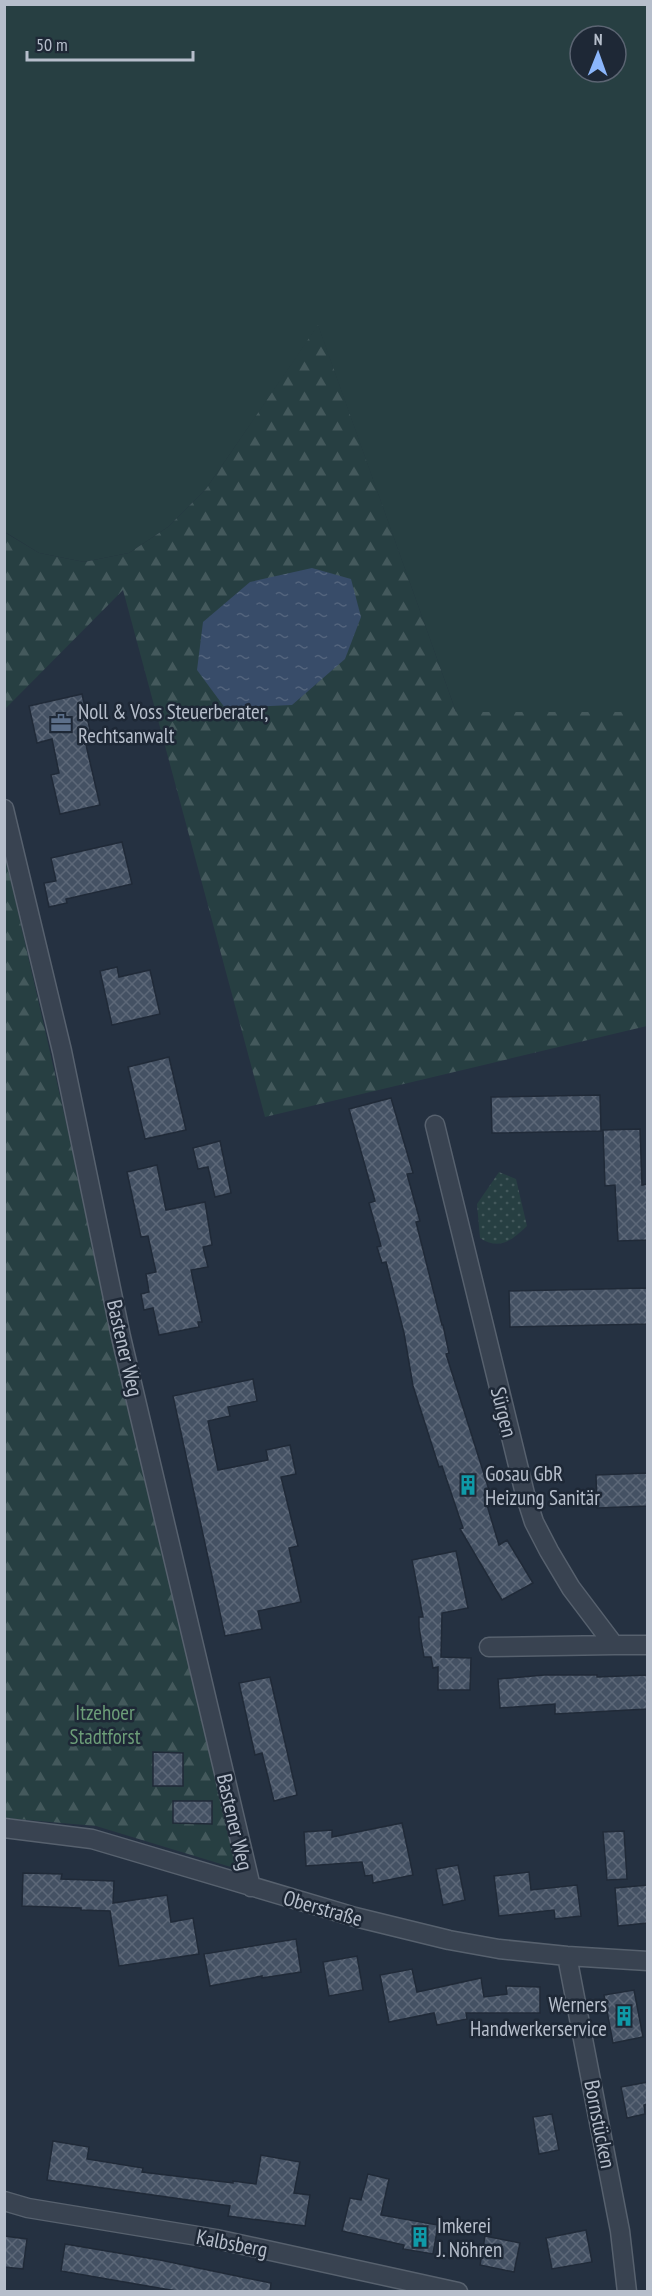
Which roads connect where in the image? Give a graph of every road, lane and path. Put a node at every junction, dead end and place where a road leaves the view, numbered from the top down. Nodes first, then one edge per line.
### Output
1 (4, 809) edge
2 (435, 1125) dead end
3 (614, 1645) junction
4 (648, 1645) edge
5 (489, 1647) dead end
6 (4, 1828) edge
7 (251, 1887) junction
8 (567, 1956) junction
9 (648, 1961) edge
10 (4, 2201) edge
11 (458, 2292) edge
12 (627, 2292) edge

1 - 7 street, Bastener Weg
2 - 3 street, Sürgen
3 - 4 street
3 - 5 street
6 - 7 street, Oberstraße
7 - 8 street, Oberstraße
8 - 9 street, Oberstraße
8 - 12 street, Bornstücken
10 - 11 street, Kalbsberg

